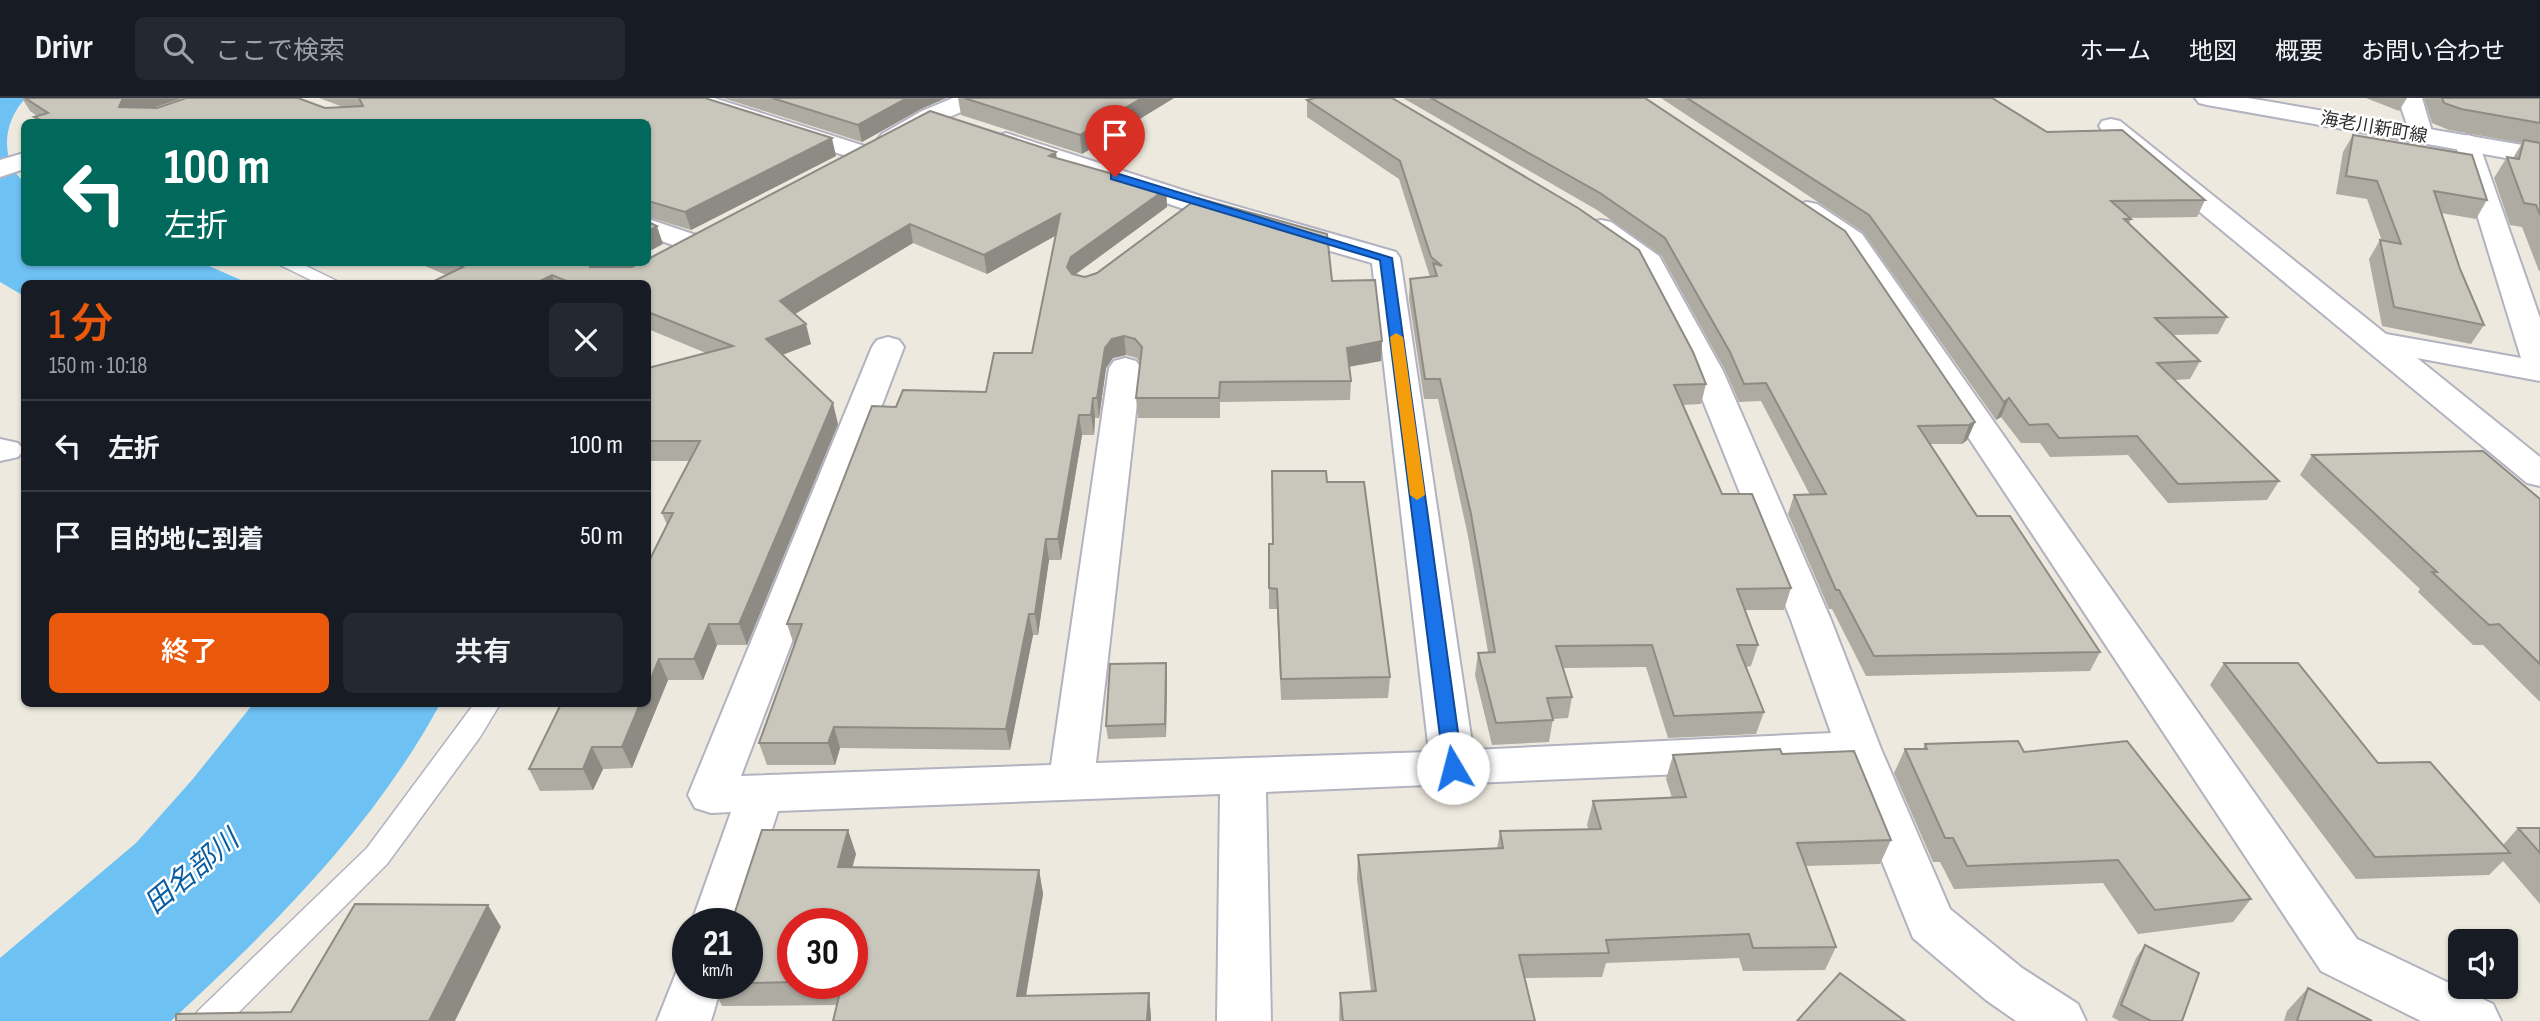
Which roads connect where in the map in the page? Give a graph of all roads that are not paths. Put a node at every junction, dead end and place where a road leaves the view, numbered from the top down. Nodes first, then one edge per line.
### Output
1 (690, 98) edge
2 (974, 98) edge
3 (2207, 98) edge
4 (2410, 98) edge
5 (931, 116) junction
6 (2111, 126) dead end
7 (2421, 135) junction
8 (2468, 143) junction
9 (865, 154) junction
10 (2540, 156) edge
11 (21, 162) edge
12 (0, 169) edge
13 (828, 173) edge
14 (1774, 188) edge
15 (1574, 211) edge
16 (651, 228) edge
17 (659, 260) edge
18 (292, 266) edge
19 (325, 280) edge
20 (2376, 342) junction
21 (888, 347) dead end
22 (1125, 368) dead end
23 (2540, 368) edge
24 (2540, 475) edge
25 (484, 707) edge
26 (1859, 749) junction
27 (1453, 768) junction
28 (1243, 776) junction
29 (1071, 781) junction
30 (760, 793) junction
31 (721, 908) edge
32 (691, 999) edge
33 (209, 1021) edge
34 (684, 1021) edge
35 (1244, 1021) edge
36 (2059, 1021) edge
37 (2474, 1021) edge

1 - 9 street
2 - 5 street
3 - 7 street, 海老川新町線
4 - 7 street
5 - 9 street
5 - 27 street
6 - 20 street
7 - 8 street, 海老川新町線
8 - 10 street, 海老川新町線
8 - 23 street
9 - 13 street
11 - 12 street
14 - 37 street
15 - 26 street
16 - 17 street
18 - 19 lane
20 - 23 street
20 - 24 street
21 - 30 street
22 - 29 street
25 - 33 lane
26 - 27 street
26 - 36 street
27 - 28 street
28 - 29 street
28 - 35 street
29 - 30 street
30 - 31 street
32 - 34 street

